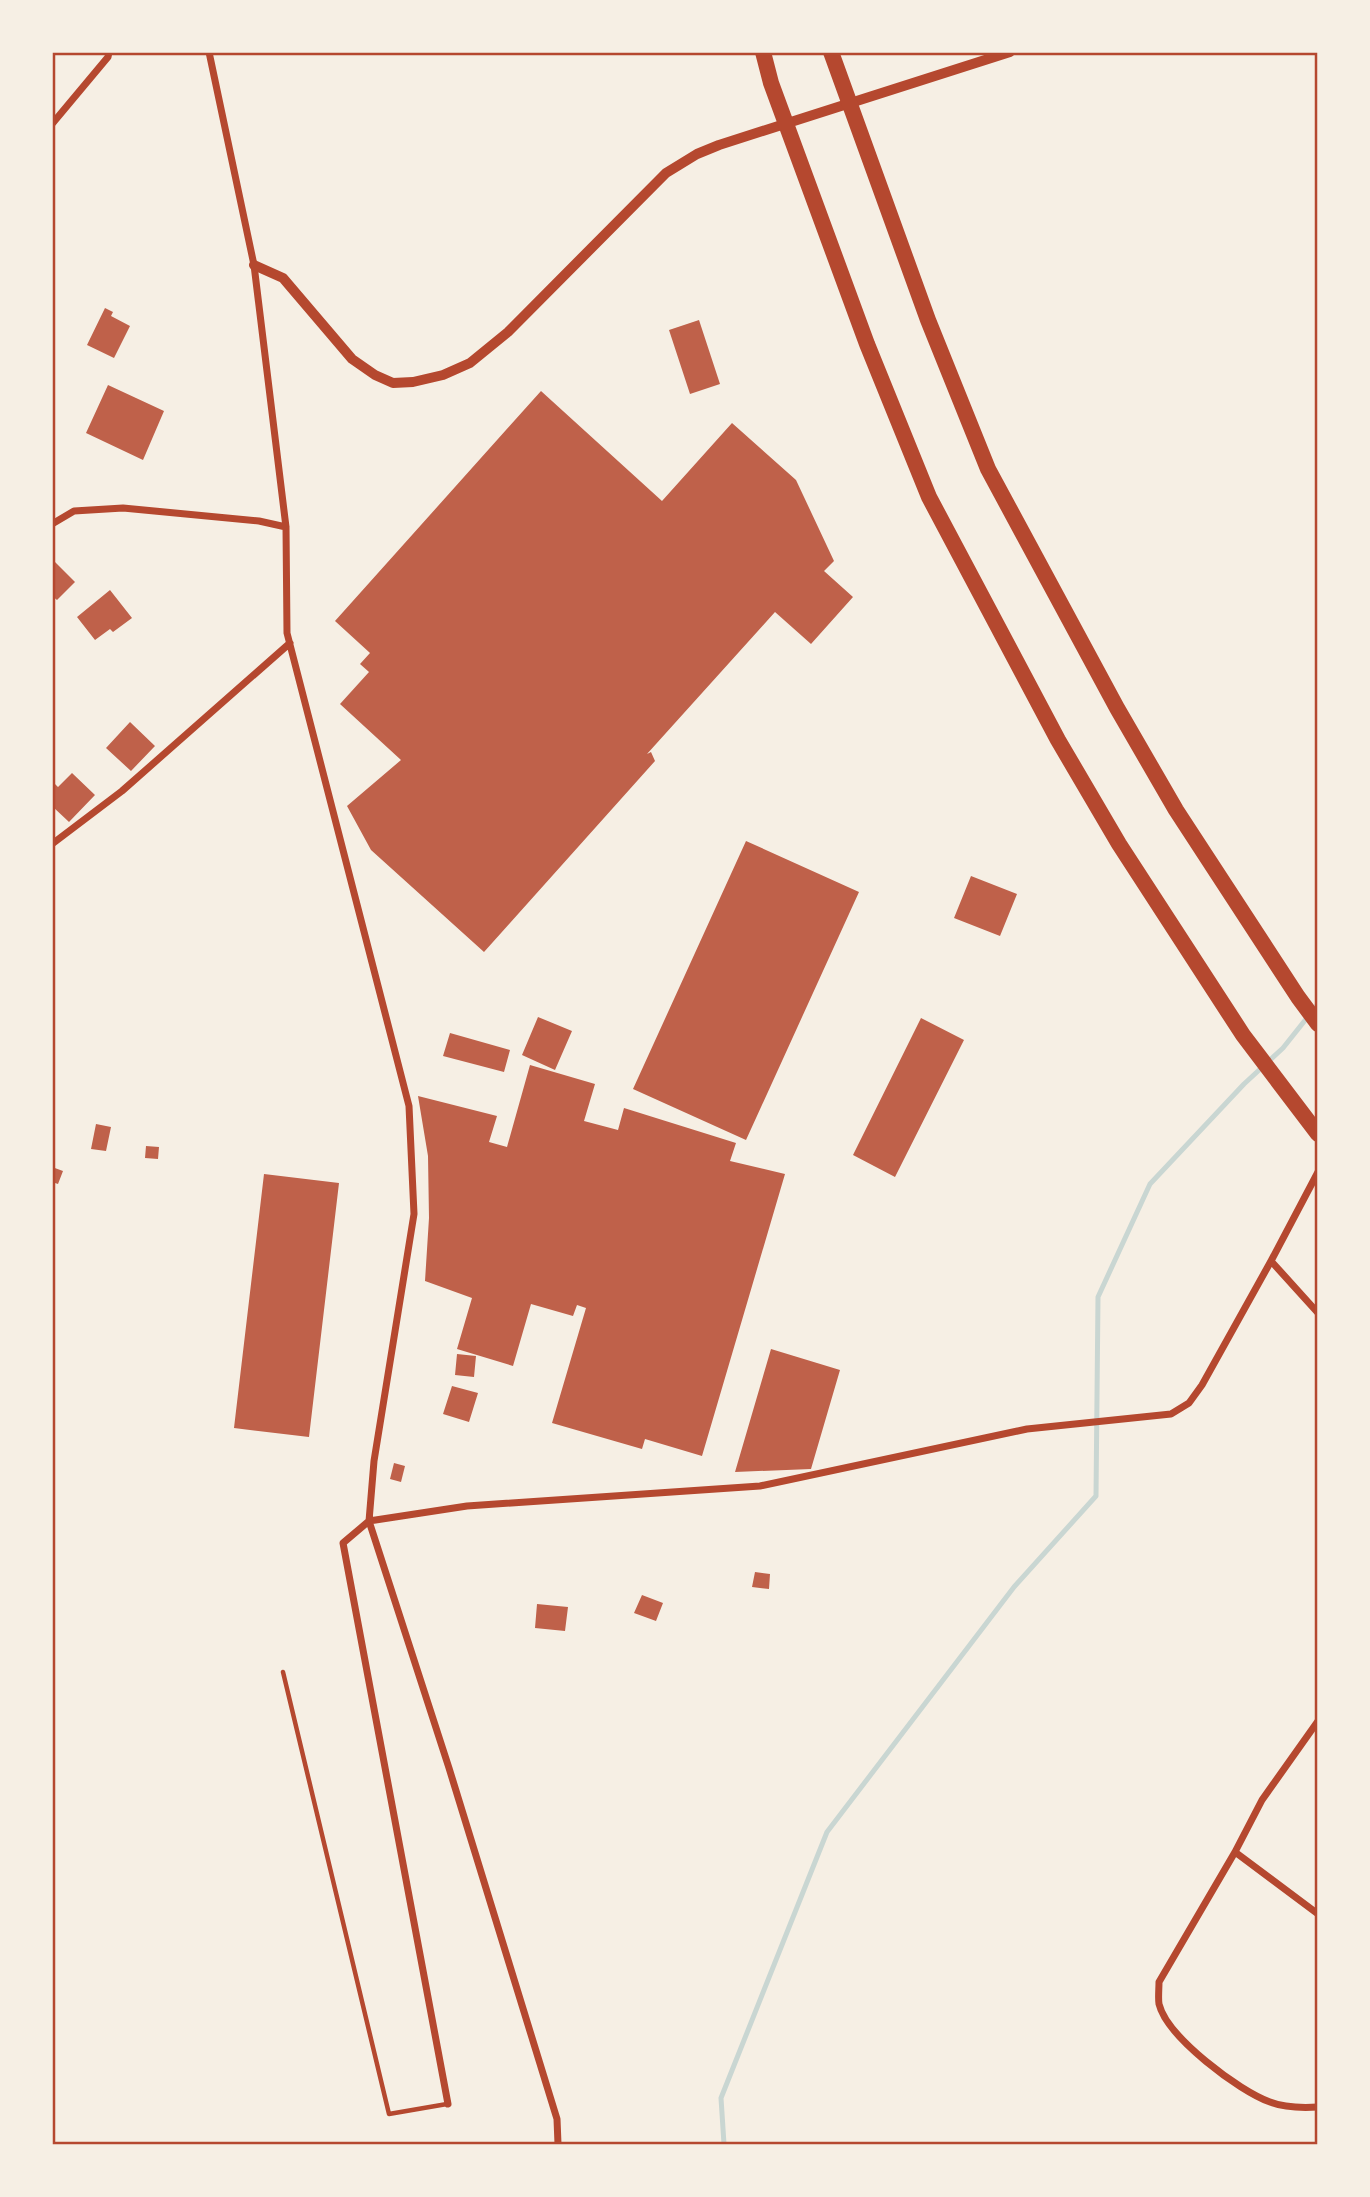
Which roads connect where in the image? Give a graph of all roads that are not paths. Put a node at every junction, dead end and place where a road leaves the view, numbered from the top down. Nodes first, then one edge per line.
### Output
1 (109, 52) edge
2 (209, 52) edge
3 (752, 52) edge
4 (763, 52) edge
5 (831, 52) edge
6 (1010, 52) edge
7 (52, 124) edge
8 (254, 265) junction
9 (867, 344) junction
10 (52, 524) edge
11 (286, 527) junction
12 (290, 643) junction
13 (52, 844) edge
14 (1318, 1024) edge
15 (1318, 1134) edge
16 (1318, 1172) edge
17 (1271, 1261) junction
18 (1318, 1313) edge
19 (369, 1521) junction
20 (283, 1672) dead end
21 (1318, 1721) edge
22 (1235, 1852) junction
23 (1318, 1914) edge
24 (448, 2104) joint
25 (1318, 2107) edge
26 (558, 2144) edge

1 - 7 street
2 - 8 street
3 - 9 highway
4 - 9 highway
5 - 14 highway
6 - 8 street
8 - 11 street
9 - 15 highway
10 - 11 street
11 - 12 street
12 - 13 street
12 - 19 street
16 - 17 street
17 - 18 street
17 - 19 street
19 - 24 street
19 - 26 street
20 - 24 lane
21 - 22 street
22 - 23 street
22 - 25 street

